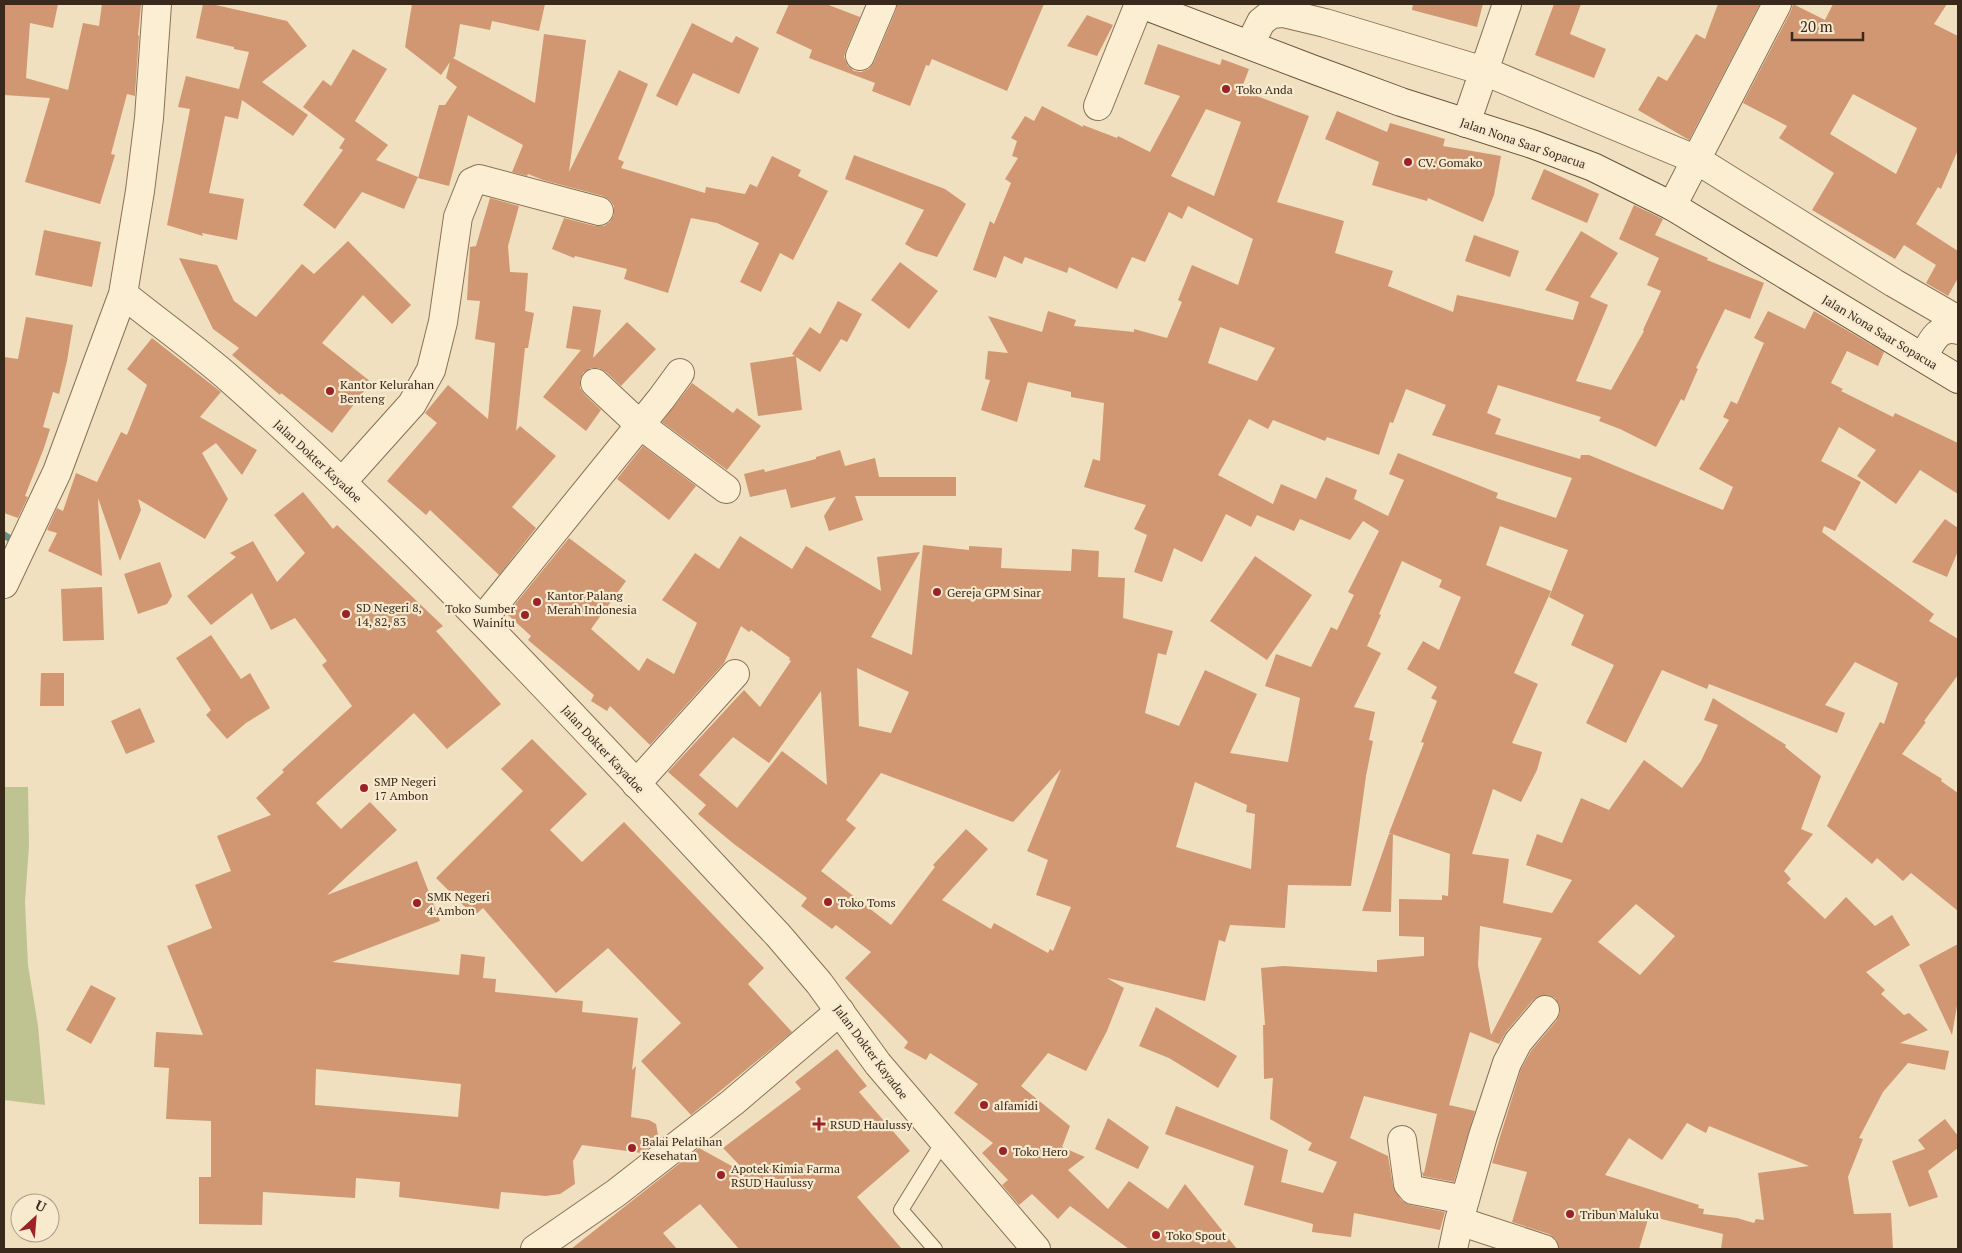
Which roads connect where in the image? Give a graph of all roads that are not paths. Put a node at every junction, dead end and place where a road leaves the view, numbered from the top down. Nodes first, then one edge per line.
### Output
1 (158, 4) edge
2 (882, 4) edge
3 (1140, 4) edge
4 (1507, 4) edge
5 (1777, 4) edge
6 (1250, 44) junction
7 (860, 56) dead end
8 (1484, 71) junction
9 (1098, 106) dead end
10 (1466, 123) junction
11 (1697, 160) junction
12 (1672, 206) junction
13 (599, 211) dead end
14 (123, 294) junction
15 (1958, 326) edge
16 (1924, 356) junction
17 (680, 373) dead end
18 (1958, 379) edge
19 (595, 383) dead end
20 (639, 424) junction
21 (342, 482) junction
22 (726, 489) dead end
23 (4, 584) edge
24 (482, 620) junction
25 (735, 674) dead end
26 (636, 784) junction
27 (1545, 1010) dead end
28 (840, 1011) junction
29 (1402, 1140) dead end
30 (943, 1142) junction
31 (1462, 1210) junction
32 (535, 1249) edge
33 (936, 1249) edge
34 (1036, 1249) edge
35 (1453, 1249) edge
36 (1544, 1249) edge

1 - 14 street
2 - 7 street
3 - 6 street, Jalan Nona Saar Sopacua
3 - 9 street
4 - 8 street
5 - 11 street
6 - 8 street
6 - 10 street, Jalan Nona Saar Sopacua
8 - 10 street
8 - 11 street
10 - 12 street, Jalan Nona Saar Sopacua
11 - 12 street
11 - 15 street
12 - 16 street, Jalan Nona Saar Sopacua
13 - 21 street
14 - 21 street, Jalan Dokter Kayadoe
14 - 23 street
15 - 16 street
16 - 18 street, Jalan Nona Saar Sopacua
17 - 20 street
19 - 20 street
20 - 22 street
20 - 24 street
21 - 24 street, Jalan Dokter Kayadoe
24 - 26 street, Jalan Dokter Kayadoe
25 - 26 street
26 - 28 street, Jalan Dokter Kayadoe
27 - 31 street
28 - 30 street, Jalan Dokter Kayadoe
28 - 32 street
29 - 31 street
30 - 33 lane
30 - 34 street, Jalan Dokter Kayadoe
31 - 35 street
31 - 36 street

